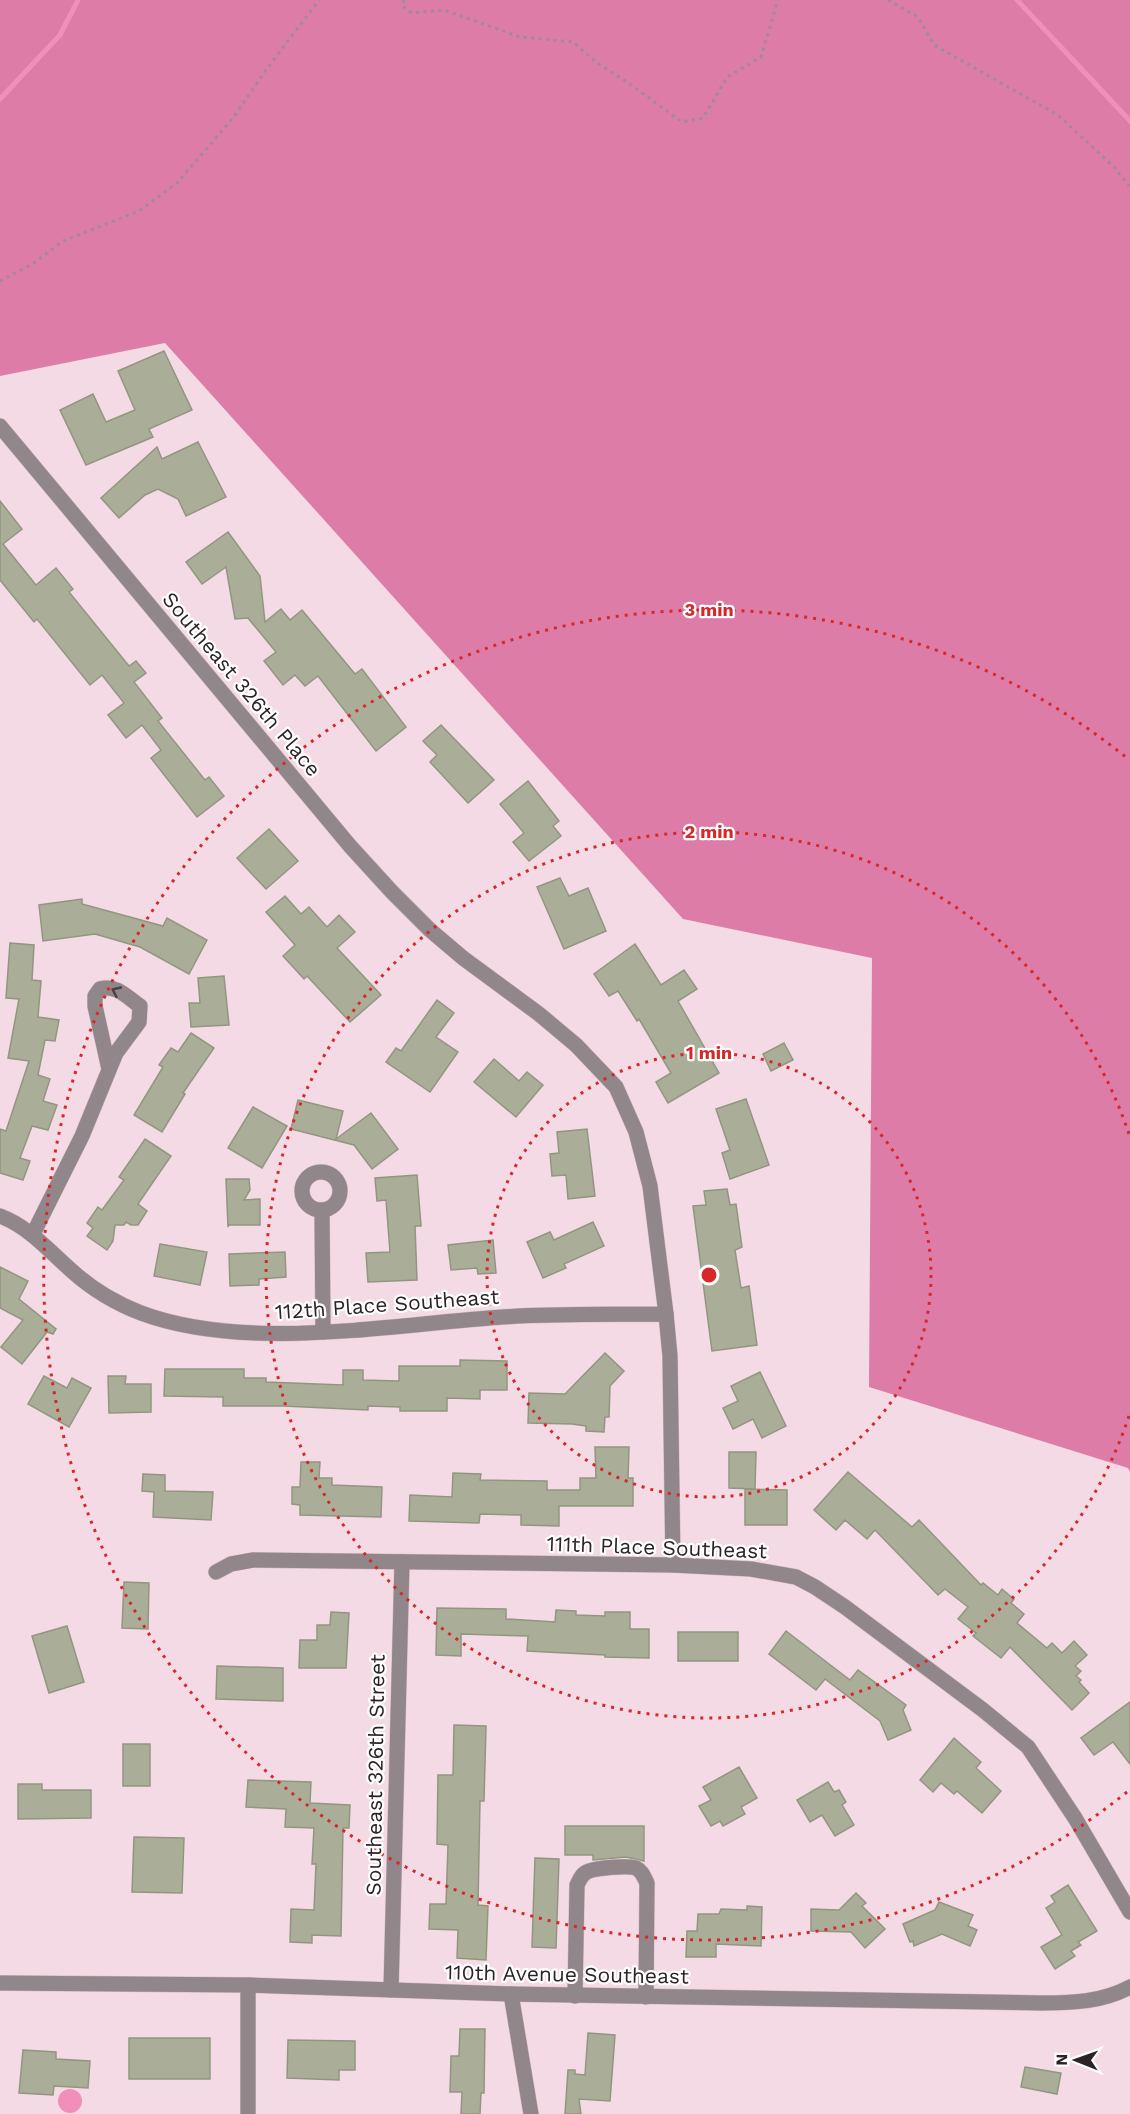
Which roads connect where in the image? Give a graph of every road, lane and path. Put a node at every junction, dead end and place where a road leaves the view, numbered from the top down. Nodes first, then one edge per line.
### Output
1 (319, 0) edge
2 (404, 0) edge
3 (778, 0) edge
4 (888, 0) edge
5 (1130, 187) edge
6 (0, 281) edge
7 (0, 426) edge
8 (109, 1069) junction
9 (322, 1210) dead end
10 (0, 1216) edge
11 (33, 1234) junction
12 (666, 1314) junction
13 (323, 1332) junction
14 (402, 1562) junction
15 (673, 1565) junction
16 (216, 1572) dead end
17 (1130, 1912) edge
18 (0, 1983) edge
19 (248, 1985) junction
20 (1130, 1987) edge
21 (391, 1990) junction
22 (511, 1994) junction
23 (575, 1995) junction
24 (646, 1996) junction
25 (248, 2114) edge
26 (531, 2114) edge

1 - 6 path
2 - 3 path
4 - 5 path
7 - 12 street, Southeast 326th Place
8 -> 8 street
8 - 11 street
9 - 13 street
10 - 11 street, 112th Place Southeast
11 - 13 street, 112th Place Southeast
12 - 13 street, 112th Place Southeast
12 - 15 street, Southeast 326th Place
14 - 15 street, 111th Place Southeast
14 - 16 street, 111th Place Southeast
14 - 21 street, Southeast 326th Street
15 - 17 street, 111th Place Southeast
18 - 19 street, 110th Avenue Southeast
19 - 21 street, 110th Avenue Southeast
19 - 25 street
20 - 24 street, 110th Avenue Southeast
21 - 22 street, 110th Avenue Southeast
22 - 23 street, 110th Avenue Southeast
22 - 26 street
23 - 24 street, 110th Avenue Southeast
23 - 24 street

